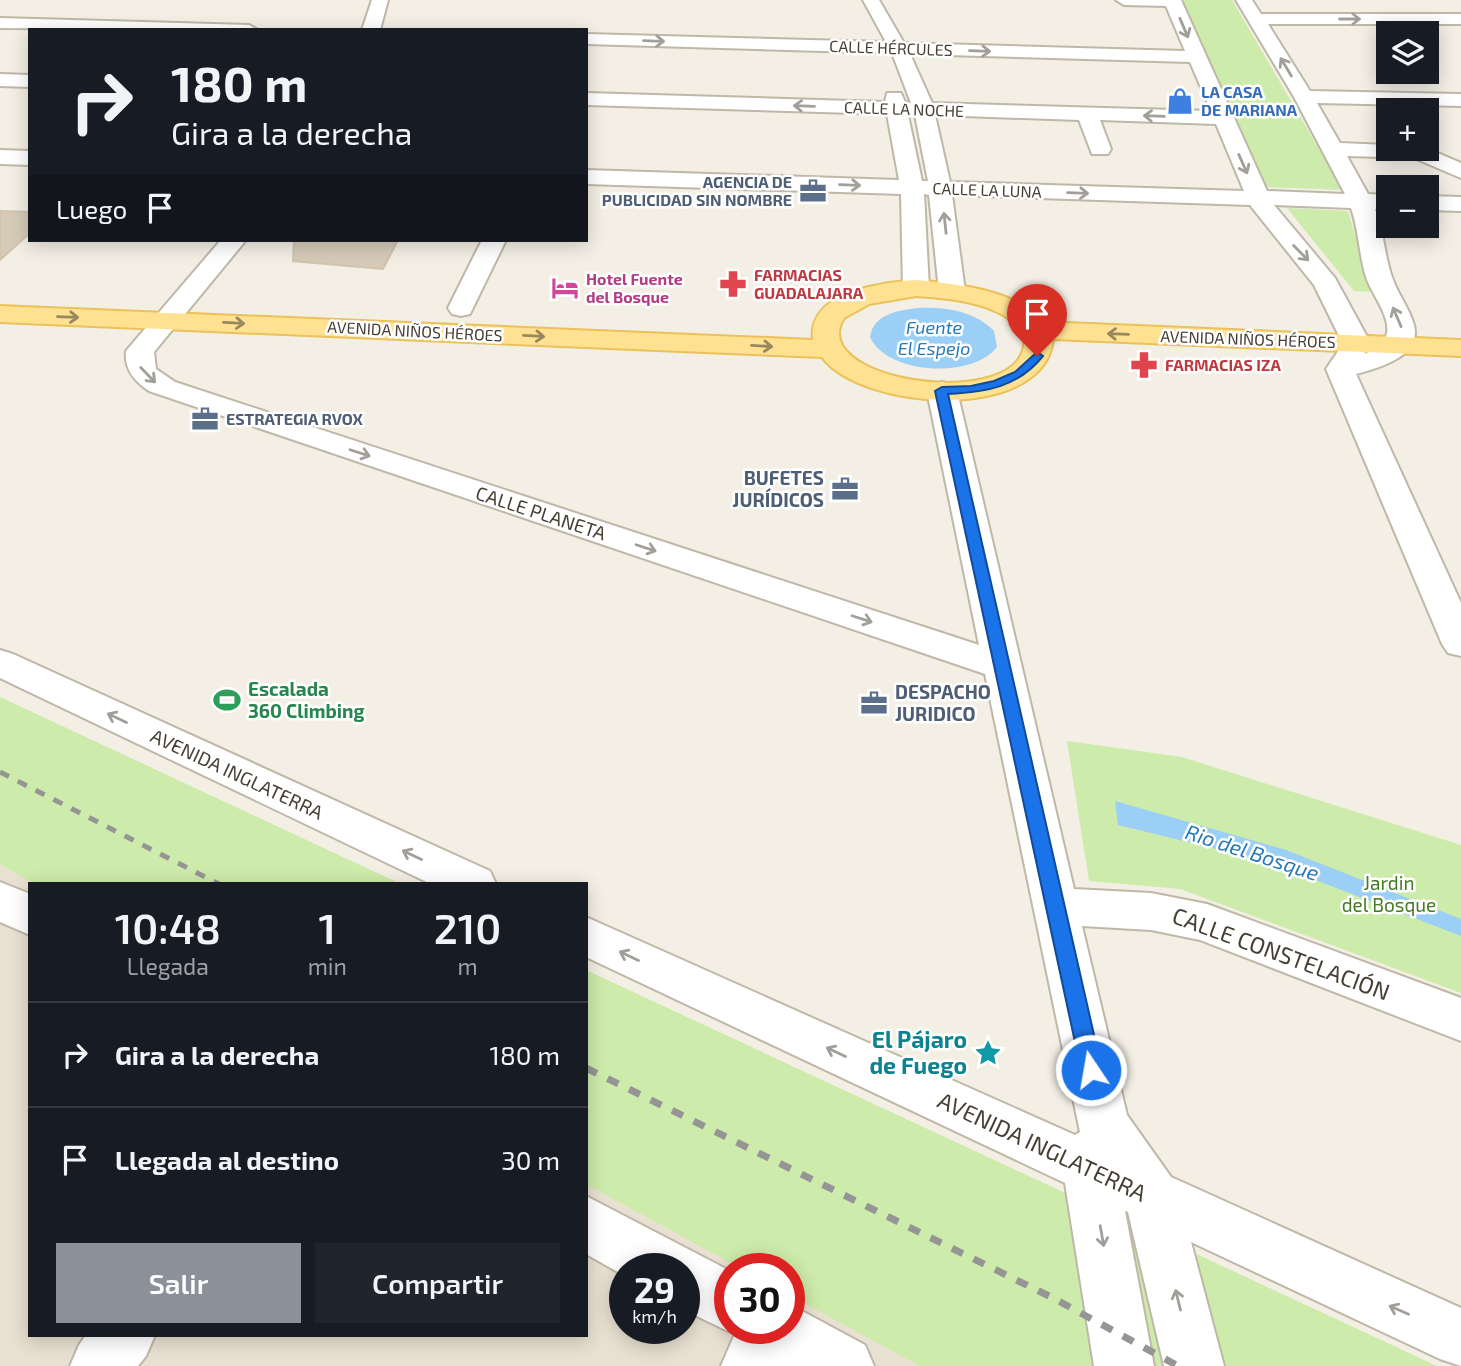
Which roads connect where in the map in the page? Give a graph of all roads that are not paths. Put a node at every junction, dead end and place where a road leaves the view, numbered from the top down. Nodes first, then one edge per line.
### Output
1 (380, 0) edge
2 (849, 0) edge
3 (871, 0) edge
4 (1124, 0) edge
5 (1173, 1) edge
6 (1251, 9) edge
7 (1461, 19) edge
8 (0, 23) edge
9 (178, 28) edge
10 (372, 28) edge
11 (588, 39) edge
12 (876, 48) junction
13 (899, 48) junction
14 (1196, 57) junction
15 (0, 80) edge
16 (28, 81) edge
17 (588, 99) edge
18 (1461, 100) edge
19 (1309, 105) junction
20 (898, 108) junction
21 (924, 109) junction
22 (1087, 114) junction
23 (1223, 118) junction
24 (1100, 149) dead end
25 (1331, 149) junction
26 (0, 157) edge
27 (28, 158) edge
28 (1461, 171) edge
29 (588, 177) edge
30 (912, 188) junction
31 (941, 188) junction
32 (1259, 199) junction
33 (1361, 202) junction
34 (1376, 202) edge
35 (1439, 203) edge
36 (1461, 204) edge
37 (232, 242) edge
38 (493, 242) edge
39 (916, 288) junction
40 (952, 290) junction
41 (213, 298) dead end
42 (170, 304) junction
43 (392, 305) dead end
44 (461, 308) junction
45 (0, 314) edge
46 (829, 337) junction
47 (1036, 343) junction
48 (1397, 346) junction
49 (1461, 348) edge
50 (1349, 356) junction
51 (1461, 374) edge
52 (942, 391) junction
53 (1461, 644) edge
54 (0, 663) edge
55 (1002, 666) junction
56 (470, 882) edge
57 (0, 900) edge
58 (1056, 907) junction
59 (28, 915) edge
60 (588, 937) edge
61 (1461, 1020) edge
62 (1097, 1147) junction
63 (1152, 1197) junction
64 (588, 1224) edge
65 (639, 1253) edge
66 (123, 1337) edge
67 (1461, 1338) edge
68 (761, 1344) edge
69 (804, 1344) edge
70 (100, 1366) edge
71 (751, 1366) edge
72 (844, 1366) edge
73 (1124, 1366) edge
74 (1195, 1366) edge

1 - 10 street
2 - 12 street
3 - 13 street
4 - 5 street
5 -> 14 street
6 -> 7 street
19 -> 6 street
8 - 9 street
11 -> 12 street, CALLE HÉRCULES
12 - 13 street, CALLE HÉRCULES
12 - 20 street
13 -> 14 street, CALLE HÉRCULES
13 - 21 street
14 - 23 street
15 - 16 street
20 -> 17 street, CALLE LA NOCHE
18 - 19 street
19 - 25 street
20 - 21 street, CALLE LA NOCHE
20 - 30 street
21 - 22 street, CALLE LA NOCHE
21 - 31 street
23 -> 22 street, CALLE LA NOCHE
22 - 24 street
23 -> 32 street
25 - 28 street
25 - 33 street
26 - 27 street
29 -> 30 street, CALLE LA LUNA
30 - 31 street, CALLE LA LUNA
30 - 39 street
31 -> 32 street, CALLE LA LUNA
40 -> 31 street
32 - 33 street, CALLE LA LUNA
32 -> 50 street
33 - 34 street, CALLE LA LUNA
48 -> 33 street
35 - 36 street
37 - 42 street
38 - 44 street
39 - 40 main road
39 - 46 main road
40 - 47 main road
41 - 42 main road, AVENIDA NIÑOS HÉROES
45 -> 42 main road, AVENIDA NIÑOS HÉROES
42 -> 46 main road, AVENIDA NIÑOS HÉROES
42 -> 55 street, CALLE PLANETA
43 - 44 main road, AVENIDA NIÑOS HÉROES
44 - 46 main road, AVENIDA NIÑOS HÉROES
46 - 52 main road
47 - 50 main road, AVENIDA NIÑOS HÉROES
47 - 52 main road
48 - 49 main road, AVENIDA NIÑOS HÉROES
48 - 50 main road, AVENIDA NIÑOS HÉROES
50 - 51 main road, AVENIDA NIÑOS HÉROES
50 - 53 street
52 - 55 street
56 -> 54 street, AVENIDA INGLATERRA
55 - 58 street
57 - 59 street
58 - 61 street, CALLE CONSTELACIÓN
58 - 62 street
62 -> 60 street, AVENIDA INGLATERRA
62 - 63 street
62 -> 73 street
67 -> 63 street, AVENIDA INGLATERRA
74 -> 63 street
64 - 65 street
66 - 70 street
68 - 71 street
69 - 72 street

